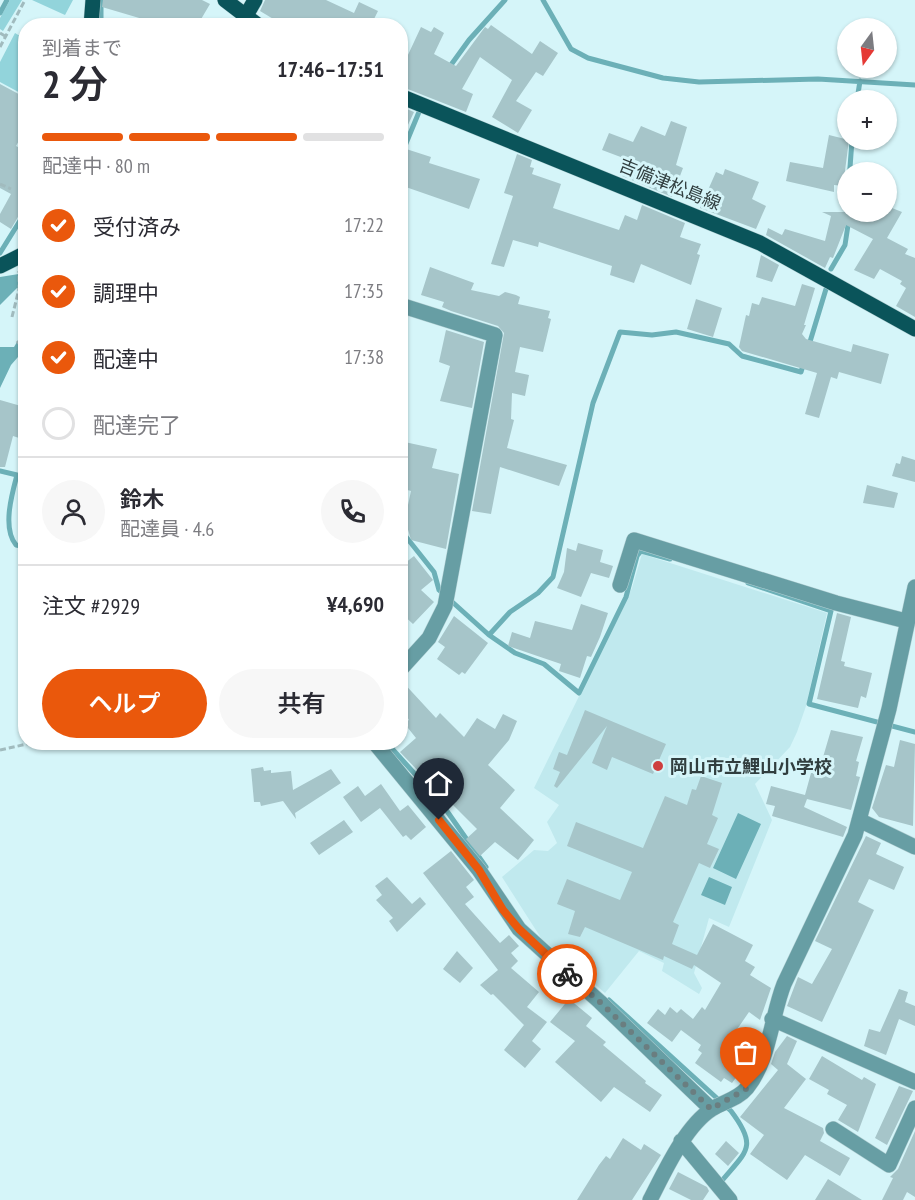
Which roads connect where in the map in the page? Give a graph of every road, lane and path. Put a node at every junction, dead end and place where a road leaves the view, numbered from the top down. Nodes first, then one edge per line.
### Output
1 (25, 0) edge
2 (93, 0) edge
3 (225, 0) edge
4 (255, 0) edge
5 (92, 18) edge
6 (243, 18) edge
7 (250, 18) edge
8 (0, 33) edge
9 (6, 36) junction
10 (0, 47) edge
11 (408, 99) edge
12 (0, 184) edge
13 (11, 189) dead end
14 (18, 257) edge
15 (0, 266) edge
16 (18, 293) edge
17 (408, 308) edge
18 (12, 317) dead end
19 (915, 329) edge
20 (620, 585) dead end
21 (915, 587) edge
22 (906, 621) junction
23 (408, 660) edge
24 (18, 746) edge
25 (0, 750) edge
26 (381, 750) edge
27 (859, 820) junction
28 (915, 847) edge
29 (772, 1019) junction
30 (915, 1082) edge
31 (915, 1108) edge
32 (711, 1109) junction
33 (833, 1129) dead end
34 (681, 1142) junction
35 (650, 1200) edge
36 (730, 1200) edge

1 - 9 path
2 - 5 main road
3 - 6 main road
4 - 7 main road
8 - 9 path
9 - 10 path
11 - 19 main road, 吉備津松島線
12 - 13 path
14 - 15 main road
16 - 18 path
17 - 23 street
20 - 22 street
21 - 22 street
22 - 27 street
24 - 25 path
26 - 32 street
27 - 28 street
27 - 29 street
29 - 30 street
29 - 32 street
31 - 33 street
32 - 34 street
34 - 35 street
34 - 36 street

